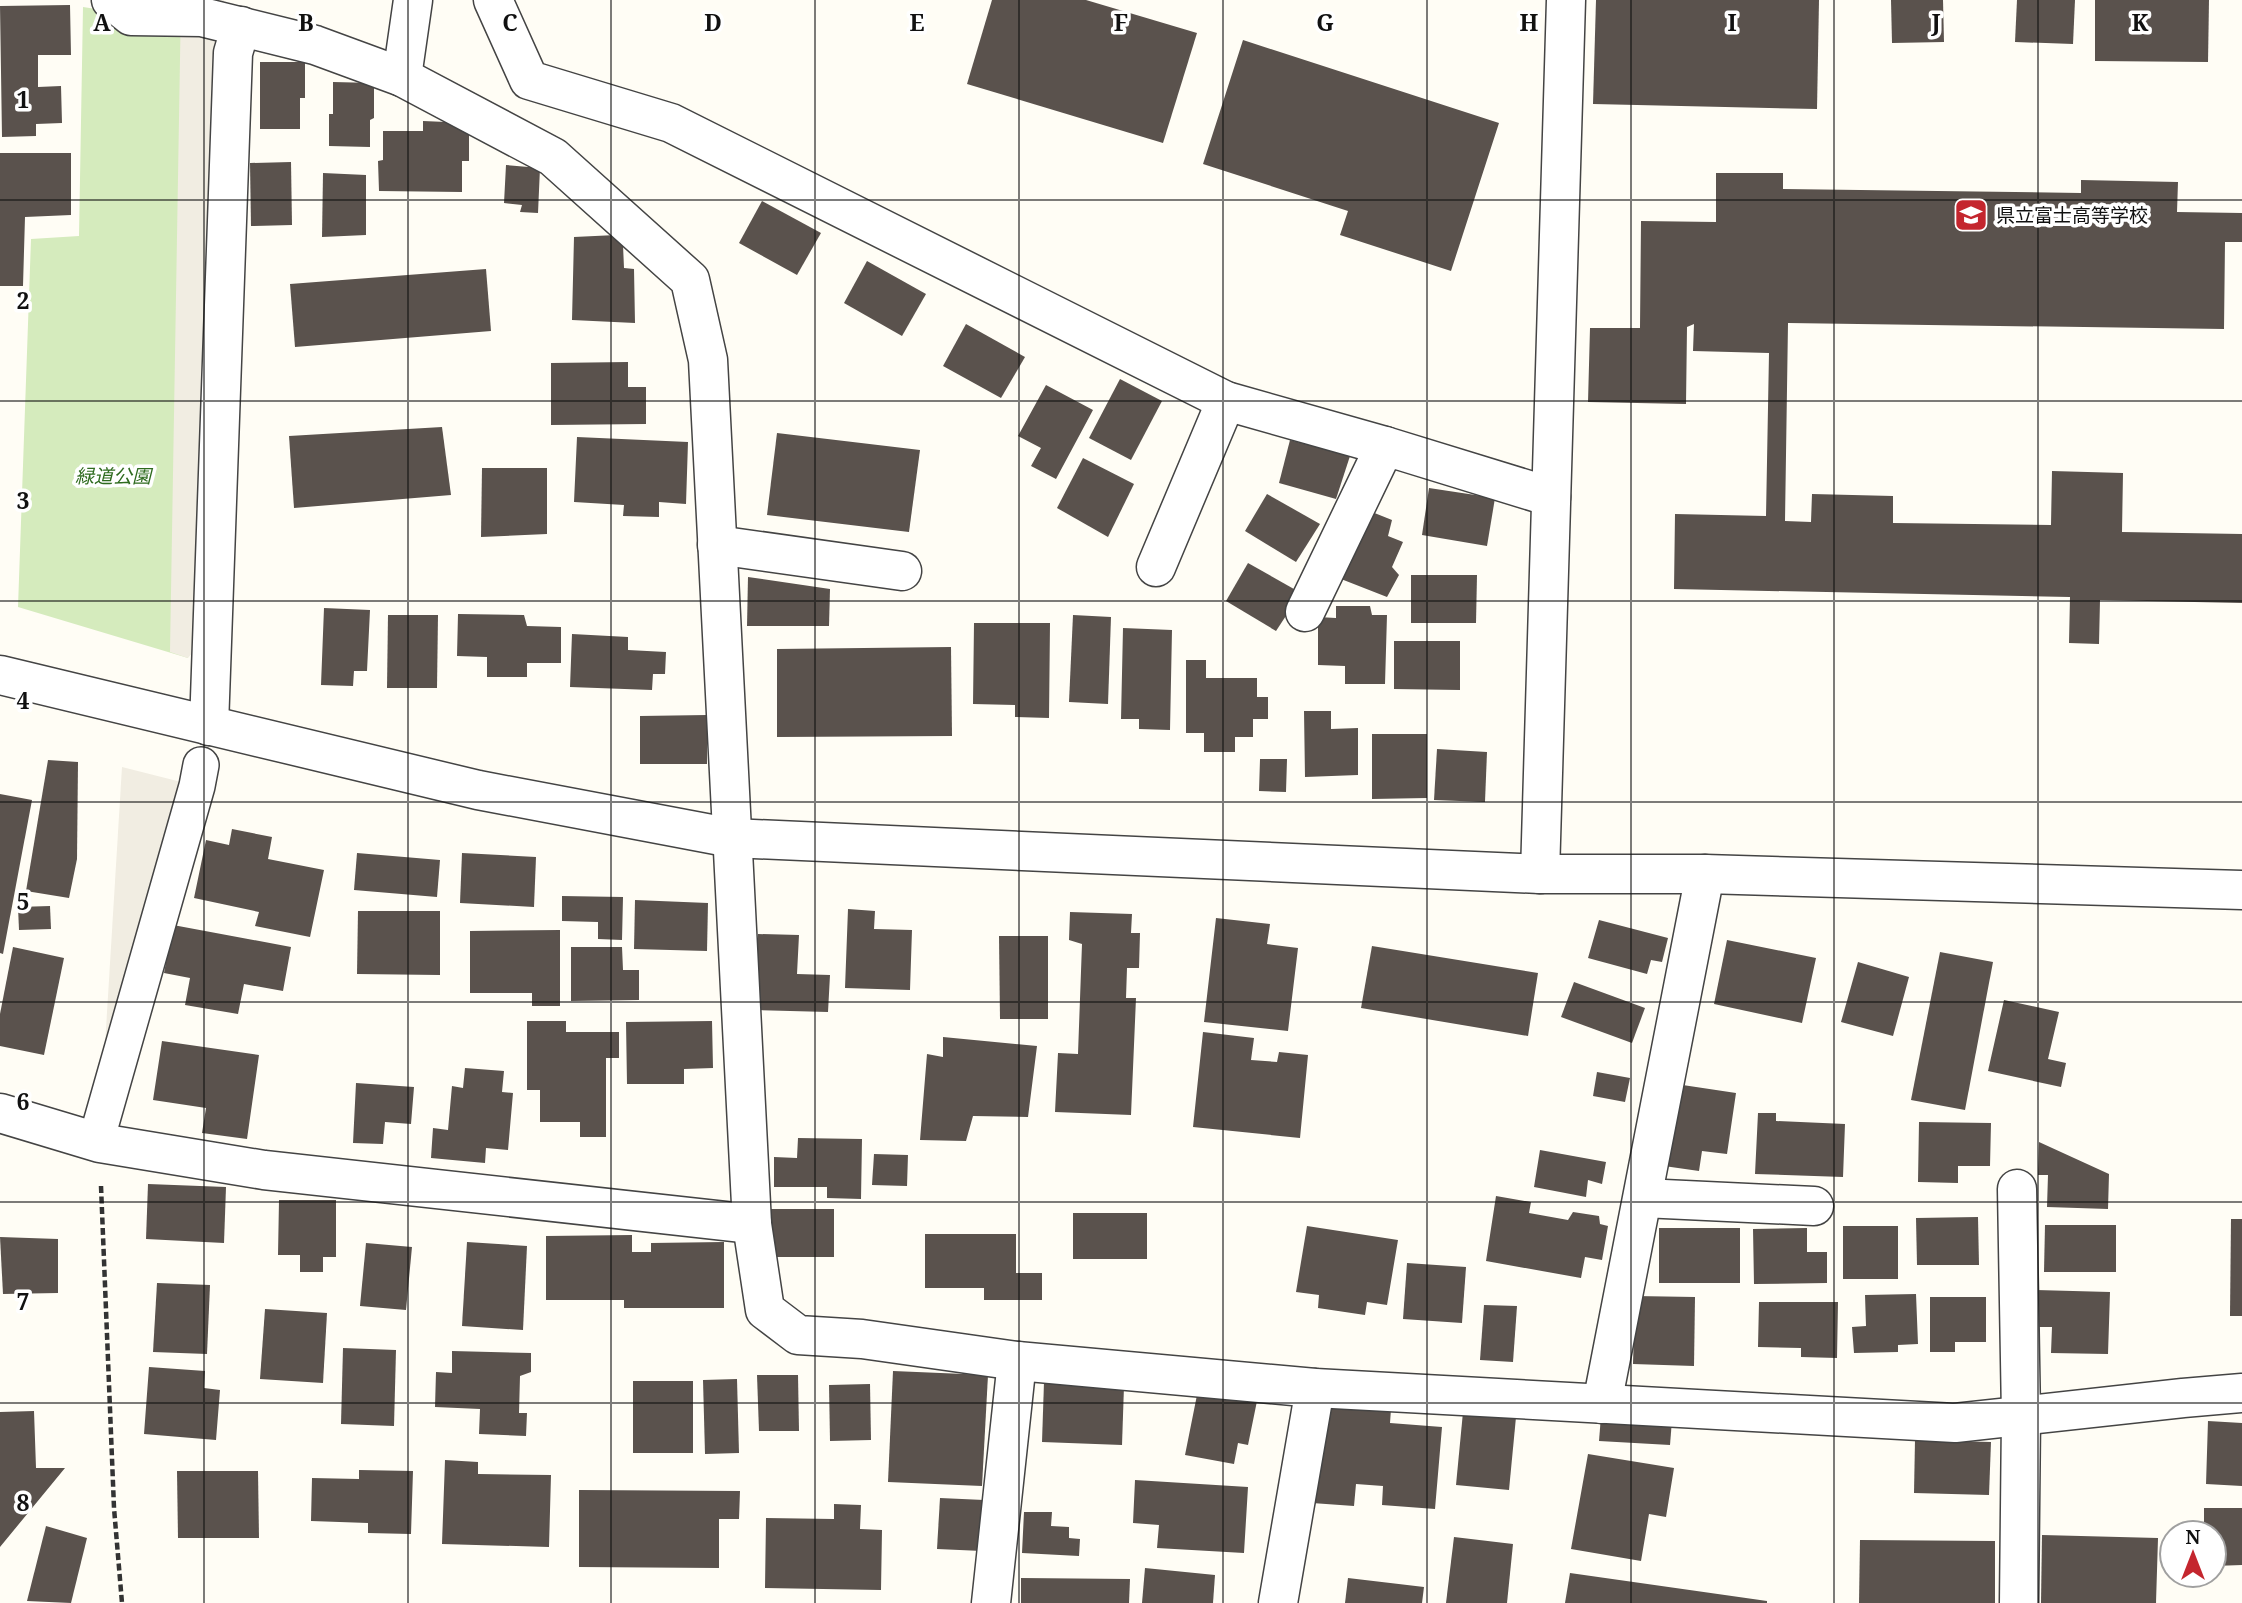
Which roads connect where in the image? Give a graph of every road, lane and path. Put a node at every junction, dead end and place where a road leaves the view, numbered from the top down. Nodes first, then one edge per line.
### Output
1 (111, 0) edge
2 (413, 0) edge
3 (494, 0) edge
4 (1566, 0) edge
5 (241, 26) junction
6 (402, 76) junction
7 (1226, 401) junction
8 (1385, 446) junction
9 (1551, 498) junction
10 (717, 545) junction
11 (1156, 567) dead end
12 (902, 571) dead end
13 (1305, 612) dead end
14 (0, 675) edge
15 (209, 726) junction
16 (201, 765) dead end
17 (732, 838) junction
18 (1540, 874) junction
19 (1704, 874) junction
20 (2242, 890) edge
21 (0, 1113) edge
22 (100, 1127) dead end
23 (101, 1185) dead end
24 (2017, 1189) dead end
25 (1643, 1198) junction
26 (1814, 1206) dead end
27 (752, 1224) junction
28 (1017, 1361) junction
29 (1315, 1388) junction
30 (2242, 1393) edge
31 (1602, 1404) junction
32 (2021, 1416) junction
33 (122, 1603) edge
34 (991, 1603) edge
35 (1278, 1603) edge
36 (2019, 1603) edge

1 - 5 street
2 - 6 street
3 - 7 street
4 - 9 street
5 - 6 street
5 - 15 street
6 - 10 street
7 - 8 street
7 - 11 street
8 - 9 street
8 - 13 street
9 - 18 street
10 - 12 street
10 - 17 street
14 - 15 street
15 - 17 street
16 - 22 street
17 - 18 street
17 - 27 street
18 - 19 street
19 - 20 street
19 - 25 street
21 - 27 street
23 - 33 path
24 - 32 street
25 - 26 street
25 - 31 street
27 - 28 street
28 - 29 street
28 - 34 street
29 - 31 street
29 - 35 street
30 - 32 street
31 - 32 street
32 - 36 street

